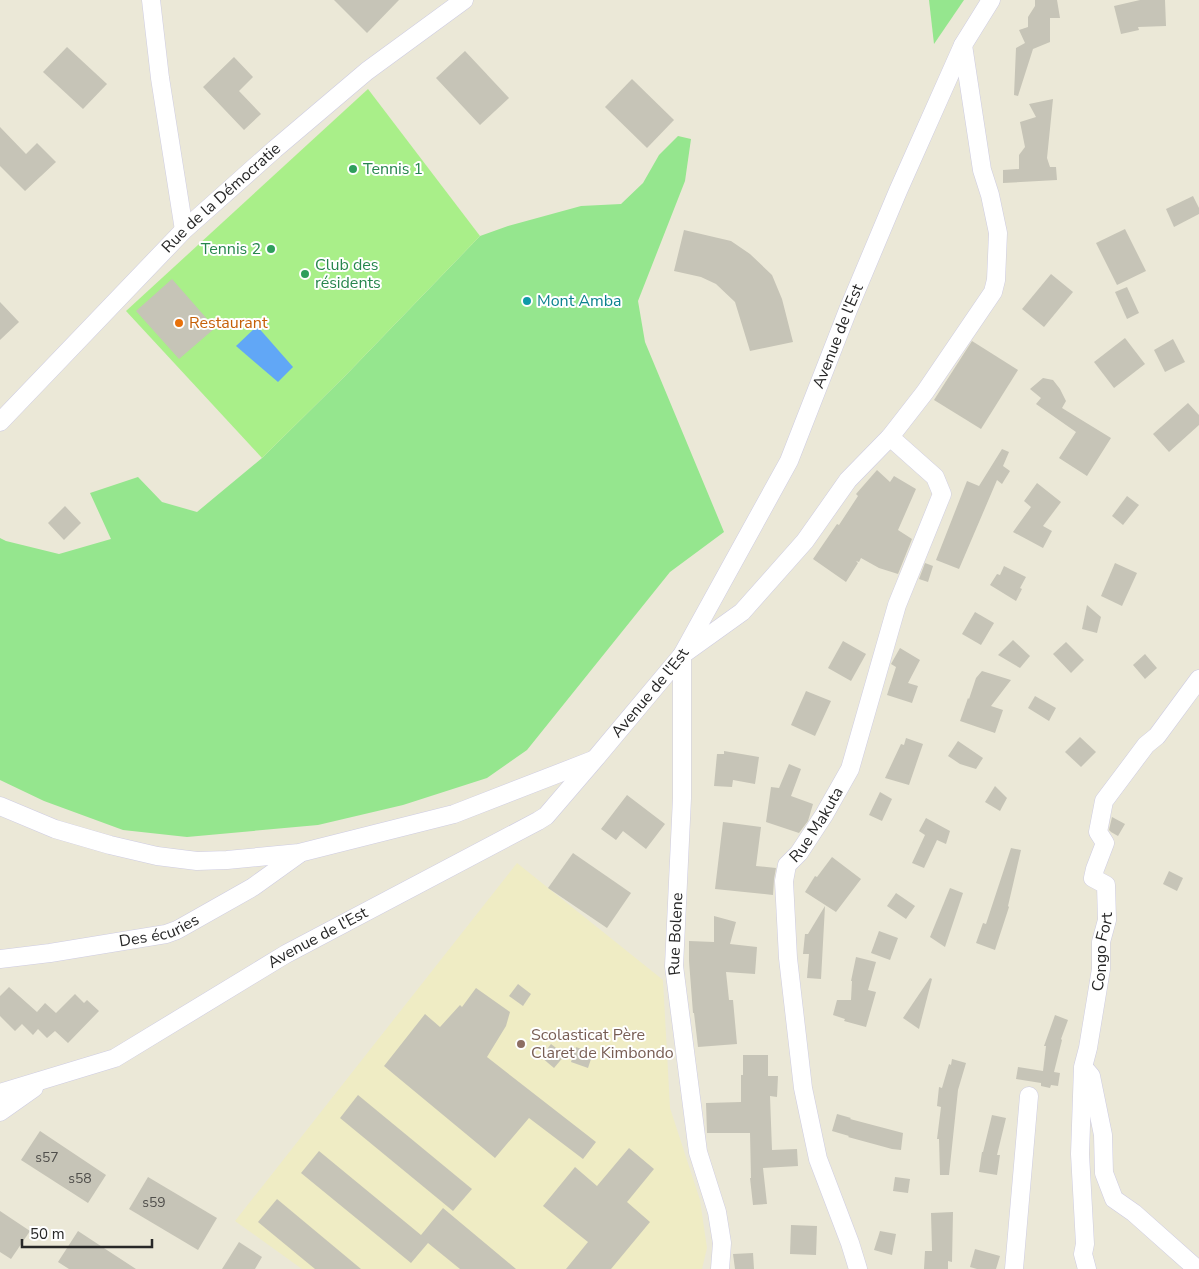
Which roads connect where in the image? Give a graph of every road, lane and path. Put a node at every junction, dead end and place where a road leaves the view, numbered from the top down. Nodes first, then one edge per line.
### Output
1 (151, 0) edge
2 (464, 0) edge
3 (991, 0) edge
4 (963, 45) junction
5 (184, 230) junction
6 (0, 422) edge
7 (890, 437) junction
8 (682, 655) junction
9 (1199, 679) edge
10 (596, 759) junction
11 (0, 806) edge
12 (299, 853) junction
13 (0, 959) edge
14 (1083, 1067) junction
15 (44, 1080) junction
16 (0, 1093) edge
17 (1029, 1096) dead end
18 (0, 1112) edge
19 (720, 1269) edge
20 (858, 1269) edge
21 (1014, 1269) edge
22 (1087, 1269) edge
23 (1197, 1269) edge

1 - 5 street
2 - 5 street, Rue de la Démocratie
3 - 4 street, Avenue de l'Est
4 - 7 street
4 - 8 street, Avenue de l'Est
5 - 6 street, Rue de la Démocratie
7 - 8 street
7 - 20 street, Rue Makuta
8 - 10 street, Avenue de l'Est
8 - 19 street, Rue Bolene
9 - 14 street, Congo Fort
10 - 12 street
10 - 15 street, Avenue de l'Est
11 - 12 street
12 - 13 street, Des écuries
14 - 22 street, Congo Fort
14 - 23 street
15 - 16 street, Avenue de l'Est
15 - 18 street
17 - 21 street

